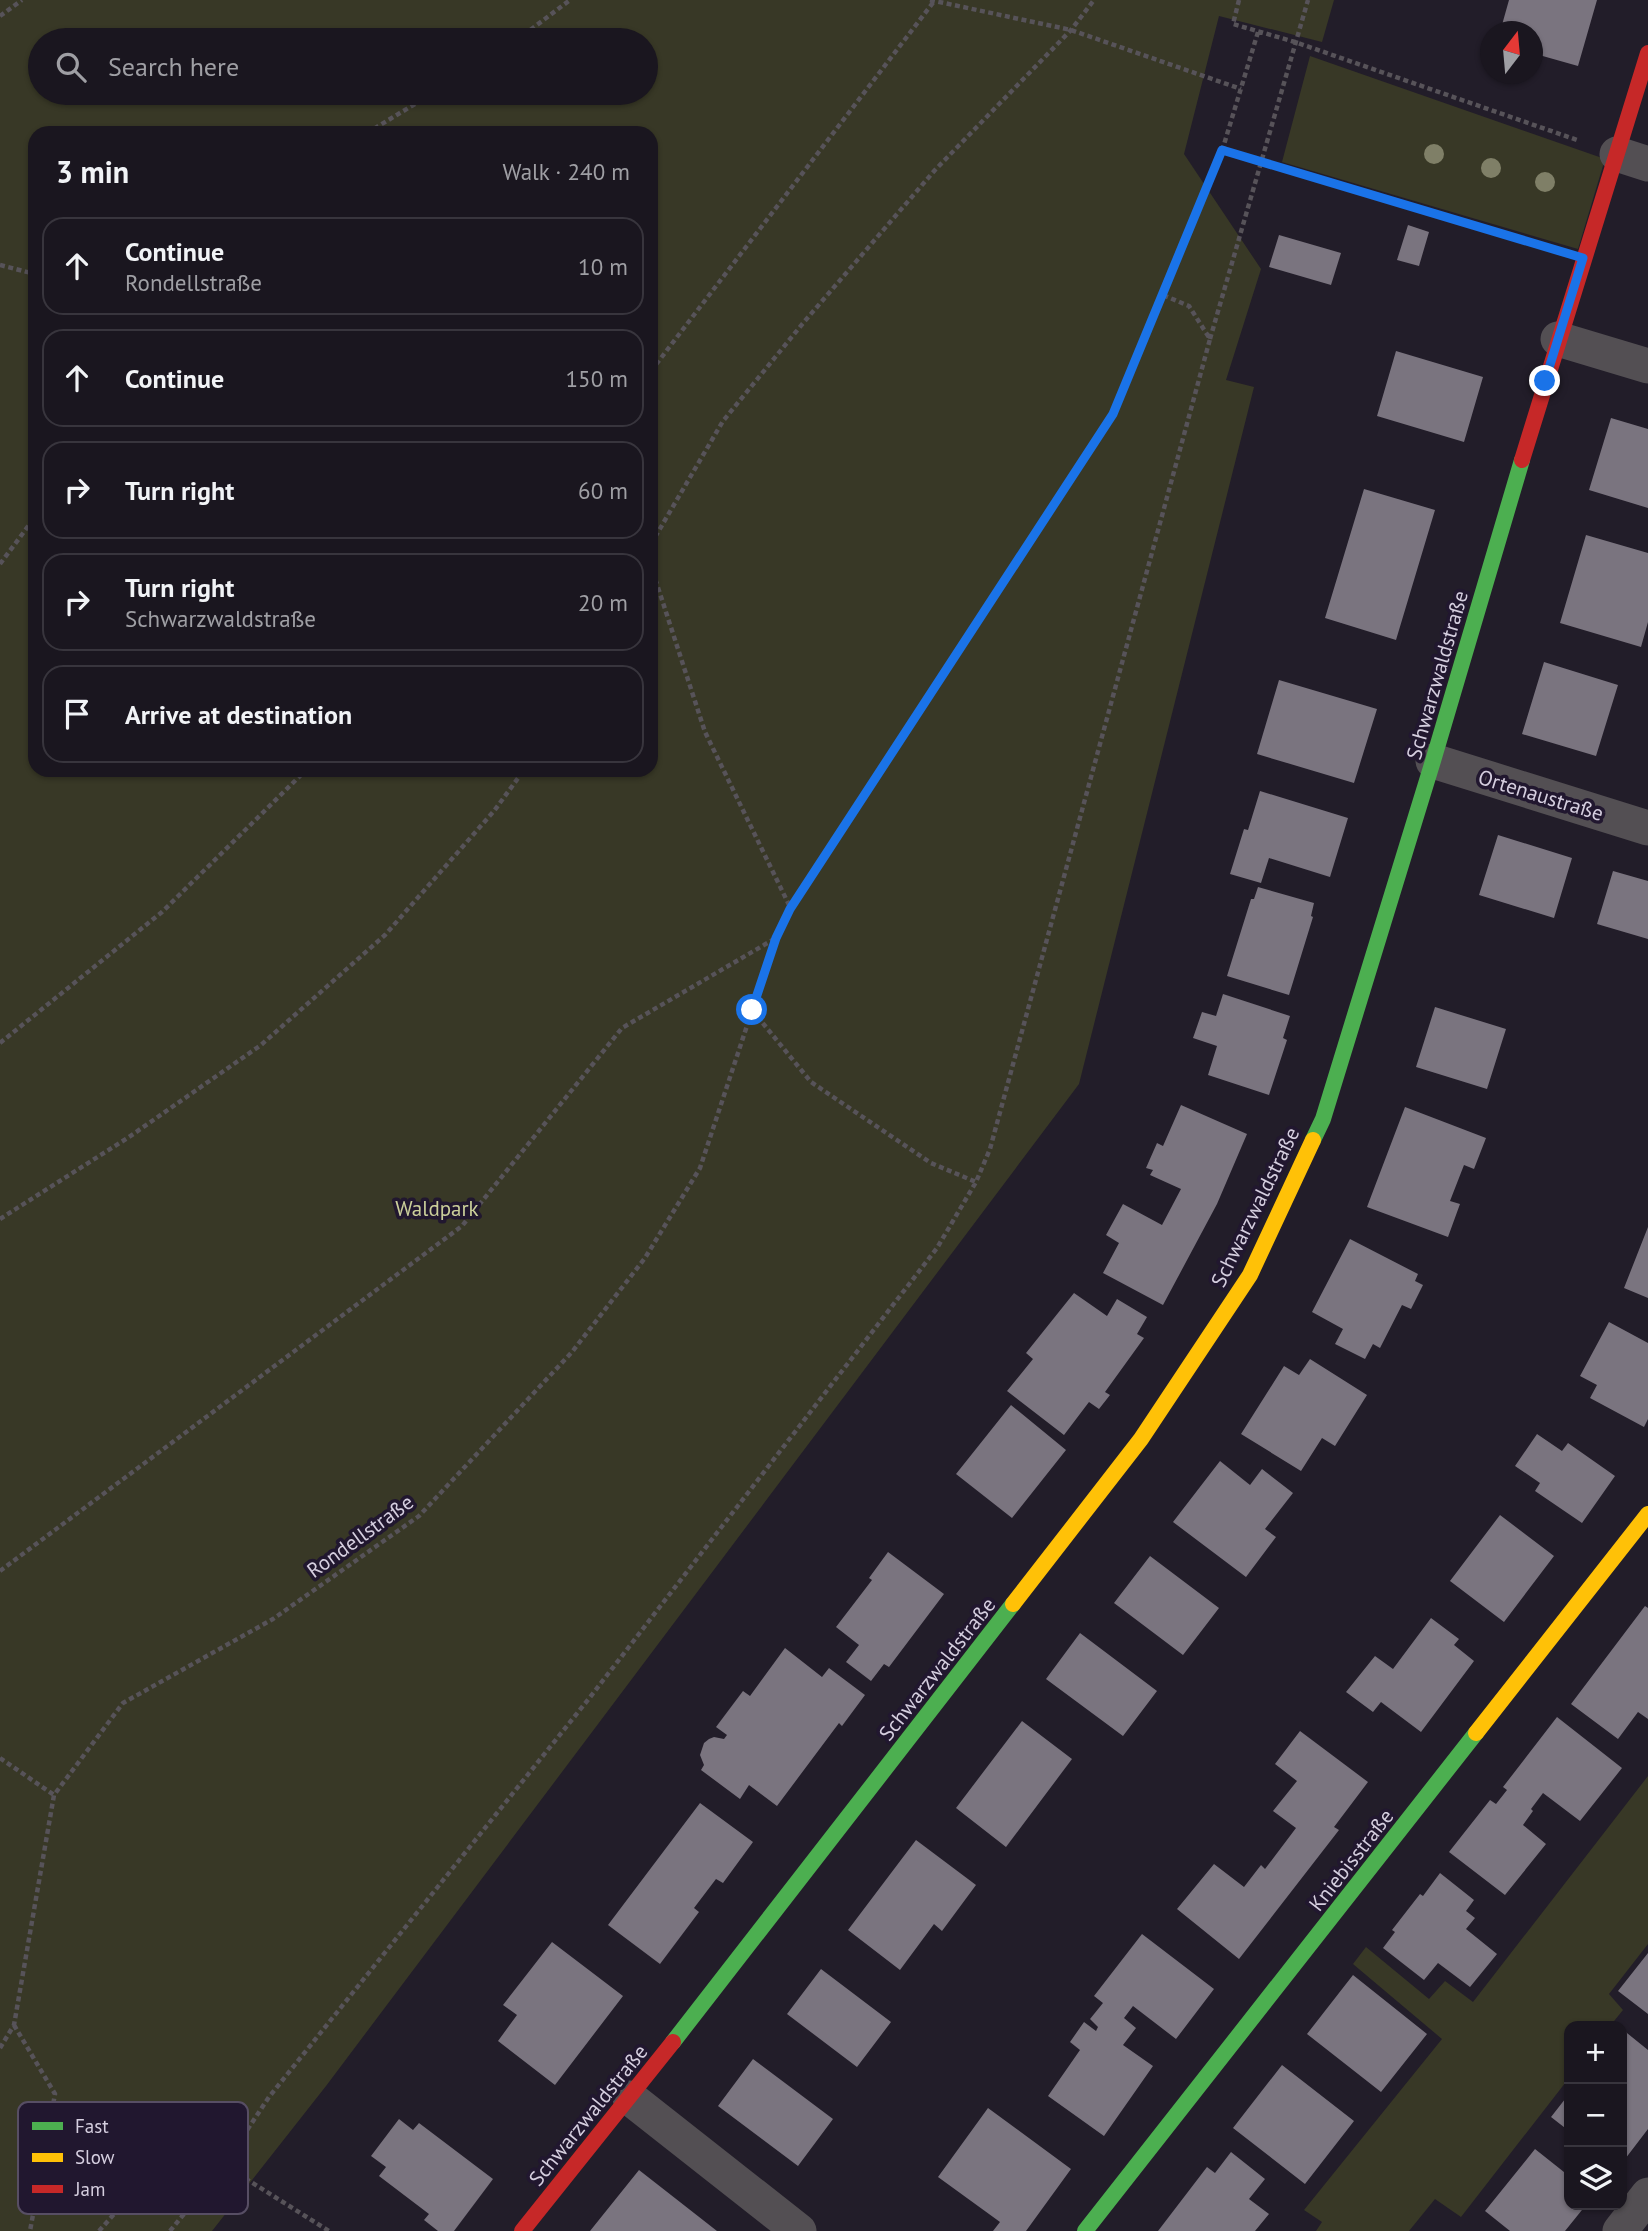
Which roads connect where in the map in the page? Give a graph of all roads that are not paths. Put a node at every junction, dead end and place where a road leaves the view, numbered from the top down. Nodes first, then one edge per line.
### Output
1 (1648, 53) edge
2 (1632, 159) edge
3 (1558, 339) junction
4 (1648, 366) edge
5 (1433, 761) junction
6 (1648, 828) edge
7 (1648, 1514) edge
8 (630, 2098) junction
9 (1648, 2195) edge
10 (522, 2231) edge
11 (799, 2231) edge
12 (1085, 2231) edge
13 (1620, 2231) edge

1 - 2 street, Schwarzwaldstraße
2 - 3 street, Schwarzwaldstraße
3 - 4 street
3 - 5 street, Schwarzwaldstraße
5 - 6 street, Ortenaustraße
5 - 8 street, Schwarzwaldstraße
7 - 12 street, Kniebisstraße
8 - 10 street, Schwarzwaldstraße
8 - 11 street
9 - 13 street

